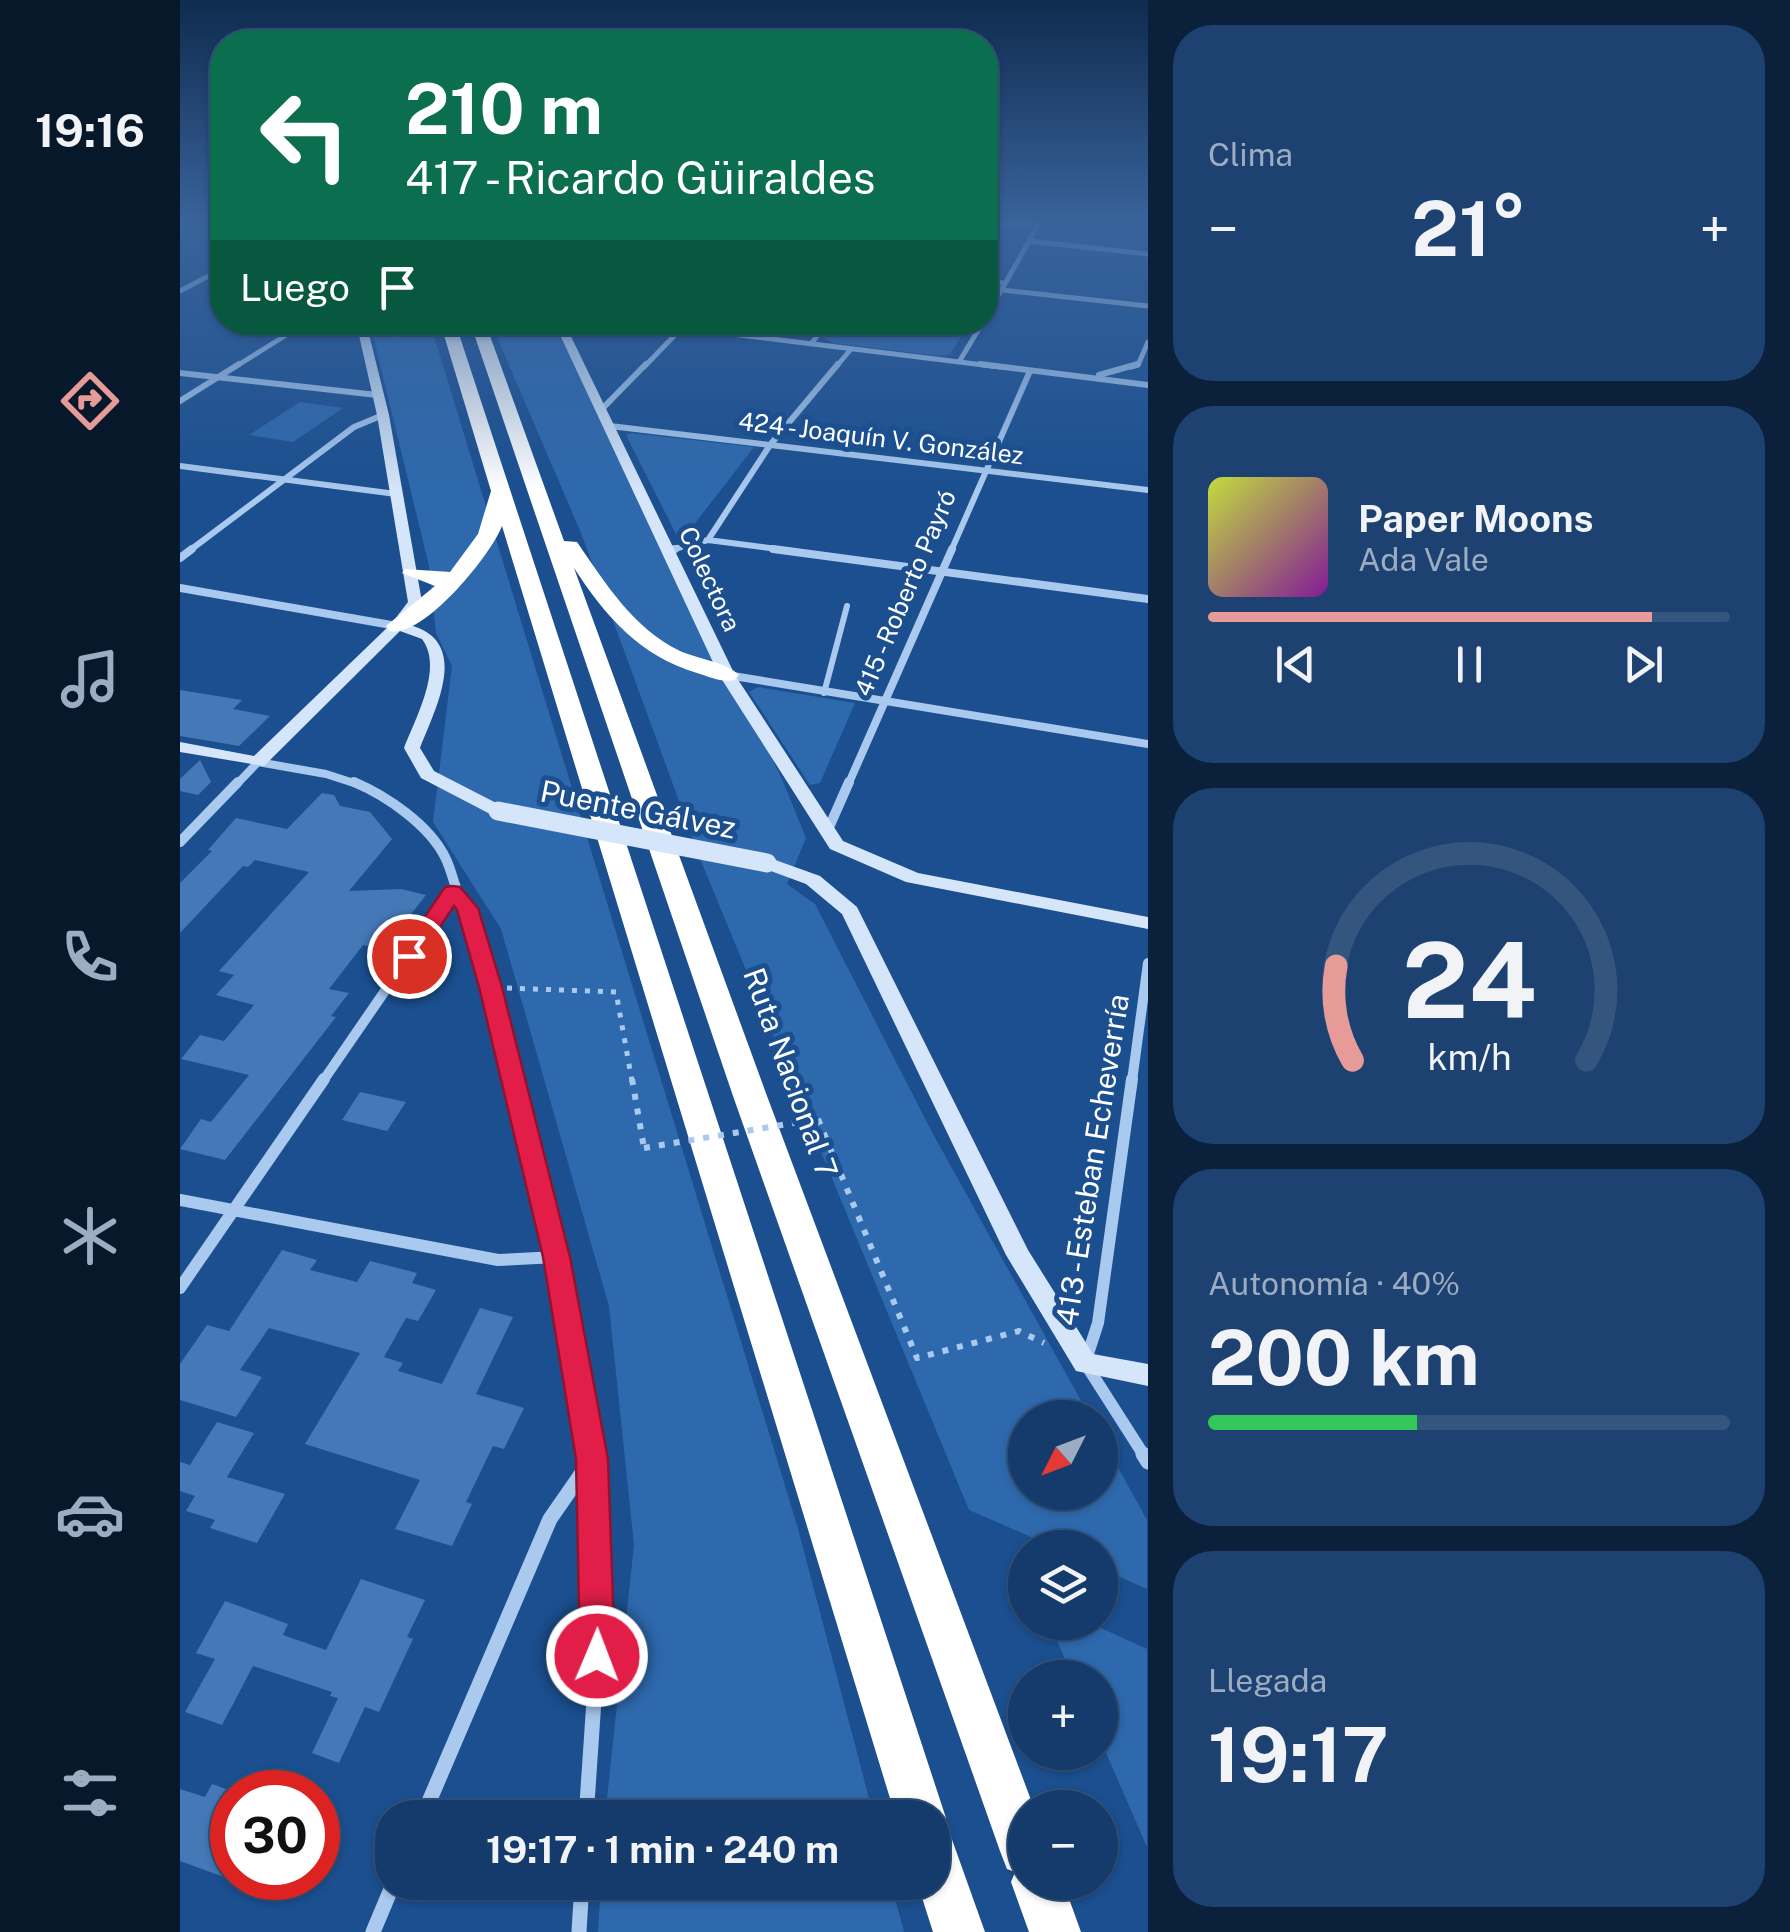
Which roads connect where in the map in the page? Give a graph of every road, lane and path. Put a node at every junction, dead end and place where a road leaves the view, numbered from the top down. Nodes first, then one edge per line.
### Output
1 (286, 335) edge
2 (365, 335) edge
3 (450, 335) edge
4 (482, 335) edge
5 (565, 335) edge
6 (675, 335) edge
7 (746, 335) edge
8 (818, 335) edge
9 (975, 335) edge
10 (1148, 342) edge
11 (811, 344) junction
12 (852, 349) junction
13 (959, 362) junction
14 (1138, 365) junction
15 (1030, 371) junction
16 (180, 373) edge
17 (1146, 374) edge
18 (1078, 377) junction
19 (218, 378) junction
20 (1148, 386) edge
21 (377, 395) junction
22 (180, 402) edge
23 (602, 409) junction
24 (383, 415) junction
25 (610, 426) junction
26 (770, 445) junction
27 (180, 466) edge
28 (985, 470) junction
29 (282, 480) junction
30 (500, 490) junction
31 (1148, 490) edge
32 (396, 494) junction
33 (546, 510) junction
34 (708, 540) junction
35 (670, 550) junction
36 (180, 558) edge
37 (943, 570) junction
38 (412, 573) junction
39 (457, 578) junction
40 (180, 588) edge
41 (1148, 600) edge
42 (847, 606) dead end
43 (397, 626) junction
44 (727, 676) junction
45 (824, 693) junction
46 (886, 702) junction
47 (1148, 744) edge
48 (180, 748) edge
49 (258, 762) junction
50 (831, 839) junction
51 (180, 842) edge
52 (452, 892) junction
53 (1148, 923) edge
54 (1148, 964) edge
55 (491, 987) junction
56 (180, 1200) edge
57 (234, 1212) junction
58 (556, 1257) junction
59 (180, 1288) edge
60 (1084, 1363) junction
61 (1148, 1375) edge
62 (592, 1459) junction
63 (1148, 1462) edge
64 (889, 1718) junction
65 (430, 1800) edge
66 (587, 1800) edge
67 (908, 1800) edge
68 (915, 1800) edge
69 (1008, 1804) edge
70 (386, 1900) edge
71 (581, 1900) edge
72 (931, 1900) edge
73 (948, 1900) edge
74 (1043, 1900) edge
75 (373, 1932) edge
76 (579, 1932) edge
77 (938, 1932) edge
78 (959, 1932) edge
79 (1055, 1932) edge

1 - 19 street
2 - 21 street
3 - 30 highway
4 - 33 highway, Ruta Nacional 7
5 - 23 street, Colectora
6 - 23 street
7 - 11 street
8 - 11 street
9 - 13 street
10 - 14 street
11 - 12 street
12 - 13 street
12 - 26 street
13 - 15 street
14 - 17 street
14 - 18 street
15 - 18 street
15 - 28 street, 415 - Roberto Payró
16 - 19 street
18 - 20 street
19 - 21 street
19 - 22 street
21 - 24 street
23 - 25 street, Colectora
24 - 29 street
24 - 32 street
25 - 26 street, 424 - Joaquín V. González
25 - 35 street, Colectora
26 - 28 street, 424 - Joaquín V. González
26 - 34 street
27 - 29 street
28 - 31 street, 424 - Joaquín V. González
28 - 37 street, 415 - Roberto Payró
29 - 32 street
29 - 36 street
30 - 39 highway
30 - 64 highway
32 - 38 street
33 - 44 highway
33 - 69 highway, Ruta Nacional 7
34 - 35 street
34 - 37 street
35 - 44 street, Colectora
37 - 41 street
37 - 46 street, 415 - Roberto Payró
38 - 39 highway
38 - 43 street
39 - 43 highway
40 - 43 street
42 - 45 lane
43 - 49 street
43 - 60 street, Puente Gálvez, bridge
44 - 45 street
44 - 50 street, Colectora
45 - 46 street
46 - 47 street
46 - 50 street, 415 - Roberto Payró
48 - 49 street
49 - 51 street
49 - 52 street
50 - 53 street
52 - 55 street
52 - 57 street
54 - 60 street, 413 - Esteban Echeverría
55 - 58 street
55 - 60 path, bridge
56 - 57 street
57 - 58 street
57 - 59 street
58 - 62 street
60 - 61 street
60 - 63 street
62 - 65 street
62 - 66 street
64 - 67 highway
64 - 68 highway
70 - 75 street
71 - 76 street
72 - 77 highway
73 - 78 highway
74 - 79 highway

